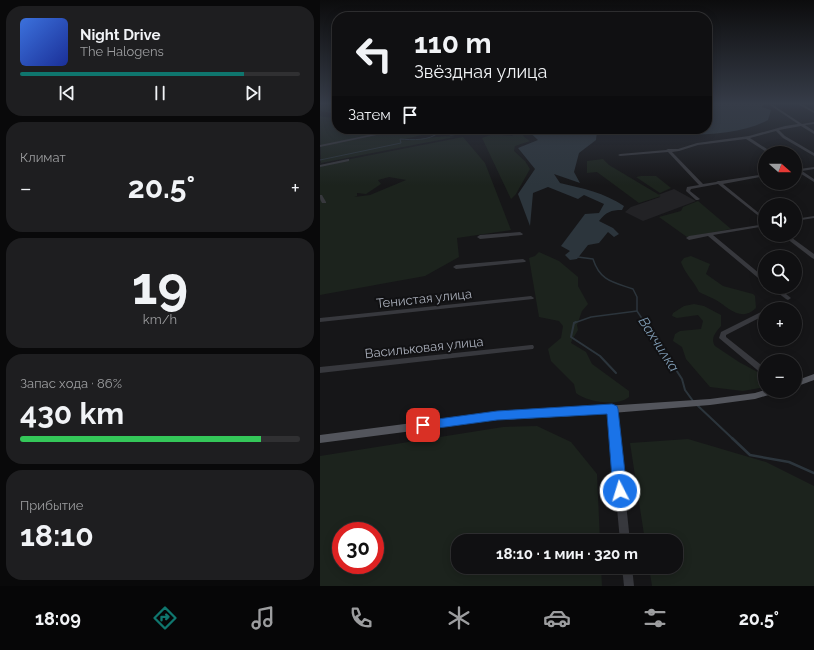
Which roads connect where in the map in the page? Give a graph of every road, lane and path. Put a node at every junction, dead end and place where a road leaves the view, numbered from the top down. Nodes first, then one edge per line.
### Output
1 (775, 130) edge
2 (777, 130) edge
3 (379, 134) edge
4 (746, 137) junction
5 (320, 146) edge
6 (760, 146) edge
7 (668, 150) junction
8 (620, 155) dead end
9 (814, 155) edge
10 (348, 160) dead end
11 (320, 166) edge
12 (814, 168) edge
13 (802, 169) edge
14 (802, 174) edge
15 (758, 176) edge
16 (814, 181) edge
17 (718, 182) junction
18 (702, 185) junction
19 (320, 196) edge
20 (698, 199) dead end
21 (324, 202) dead end
22 (758, 214) edge
23 (814, 217) edge
24 (802, 219) edge
25 (758, 226) edge
26 (520, 234) dead end
27 (709, 234) junction
28 (480, 237) dead end
29 (689, 238) dead end
30 (794, 242) edge
31 (814, 257) edge
32 (523, 261) dead end
33 (456, 267) dead end
34 (758, 275) edge
35 (783, 294) edge
36 (531, 298) dead end
37 (788, 298) dead end
38 (758, 316) edge
39 (320, 320) edge
40 (531, 347) dead end
41 (758, 366) edge
42 (320, 370) edge
43 (814, 377) edge
44 (802, 381) edge
45 (758, 395) edge
46 (612, 409) junction
47 (320, 439) edge
48 (624, 534) edge
49 (628, 574) edge
50 (629, 586) edge

1 - 4 street
2 - 9 street
3 - 5 street
4 - 6 street
4 - 7 street
7 - 8 street
7 - 18 street
10 - 11 street
12 - 13 street
14 - 16 street
15 - 17 street
17 - 18 street
17 - 22 street
18 - 20 street
19 - 21 street
23 - 24 street
25 - 27 street
26 - 28 street
27 - 29 street
27 - 34 street
30 - 31 street
32 - 33 street
35 - 37 street
36 - 39 street, Тенистая улица
38 - 41 street
40 - 42 street, Васильковая улица
43 - 44 main road
45 - 46 main road
46 - 47 main road
46 - 48 street
49 - 50 street

